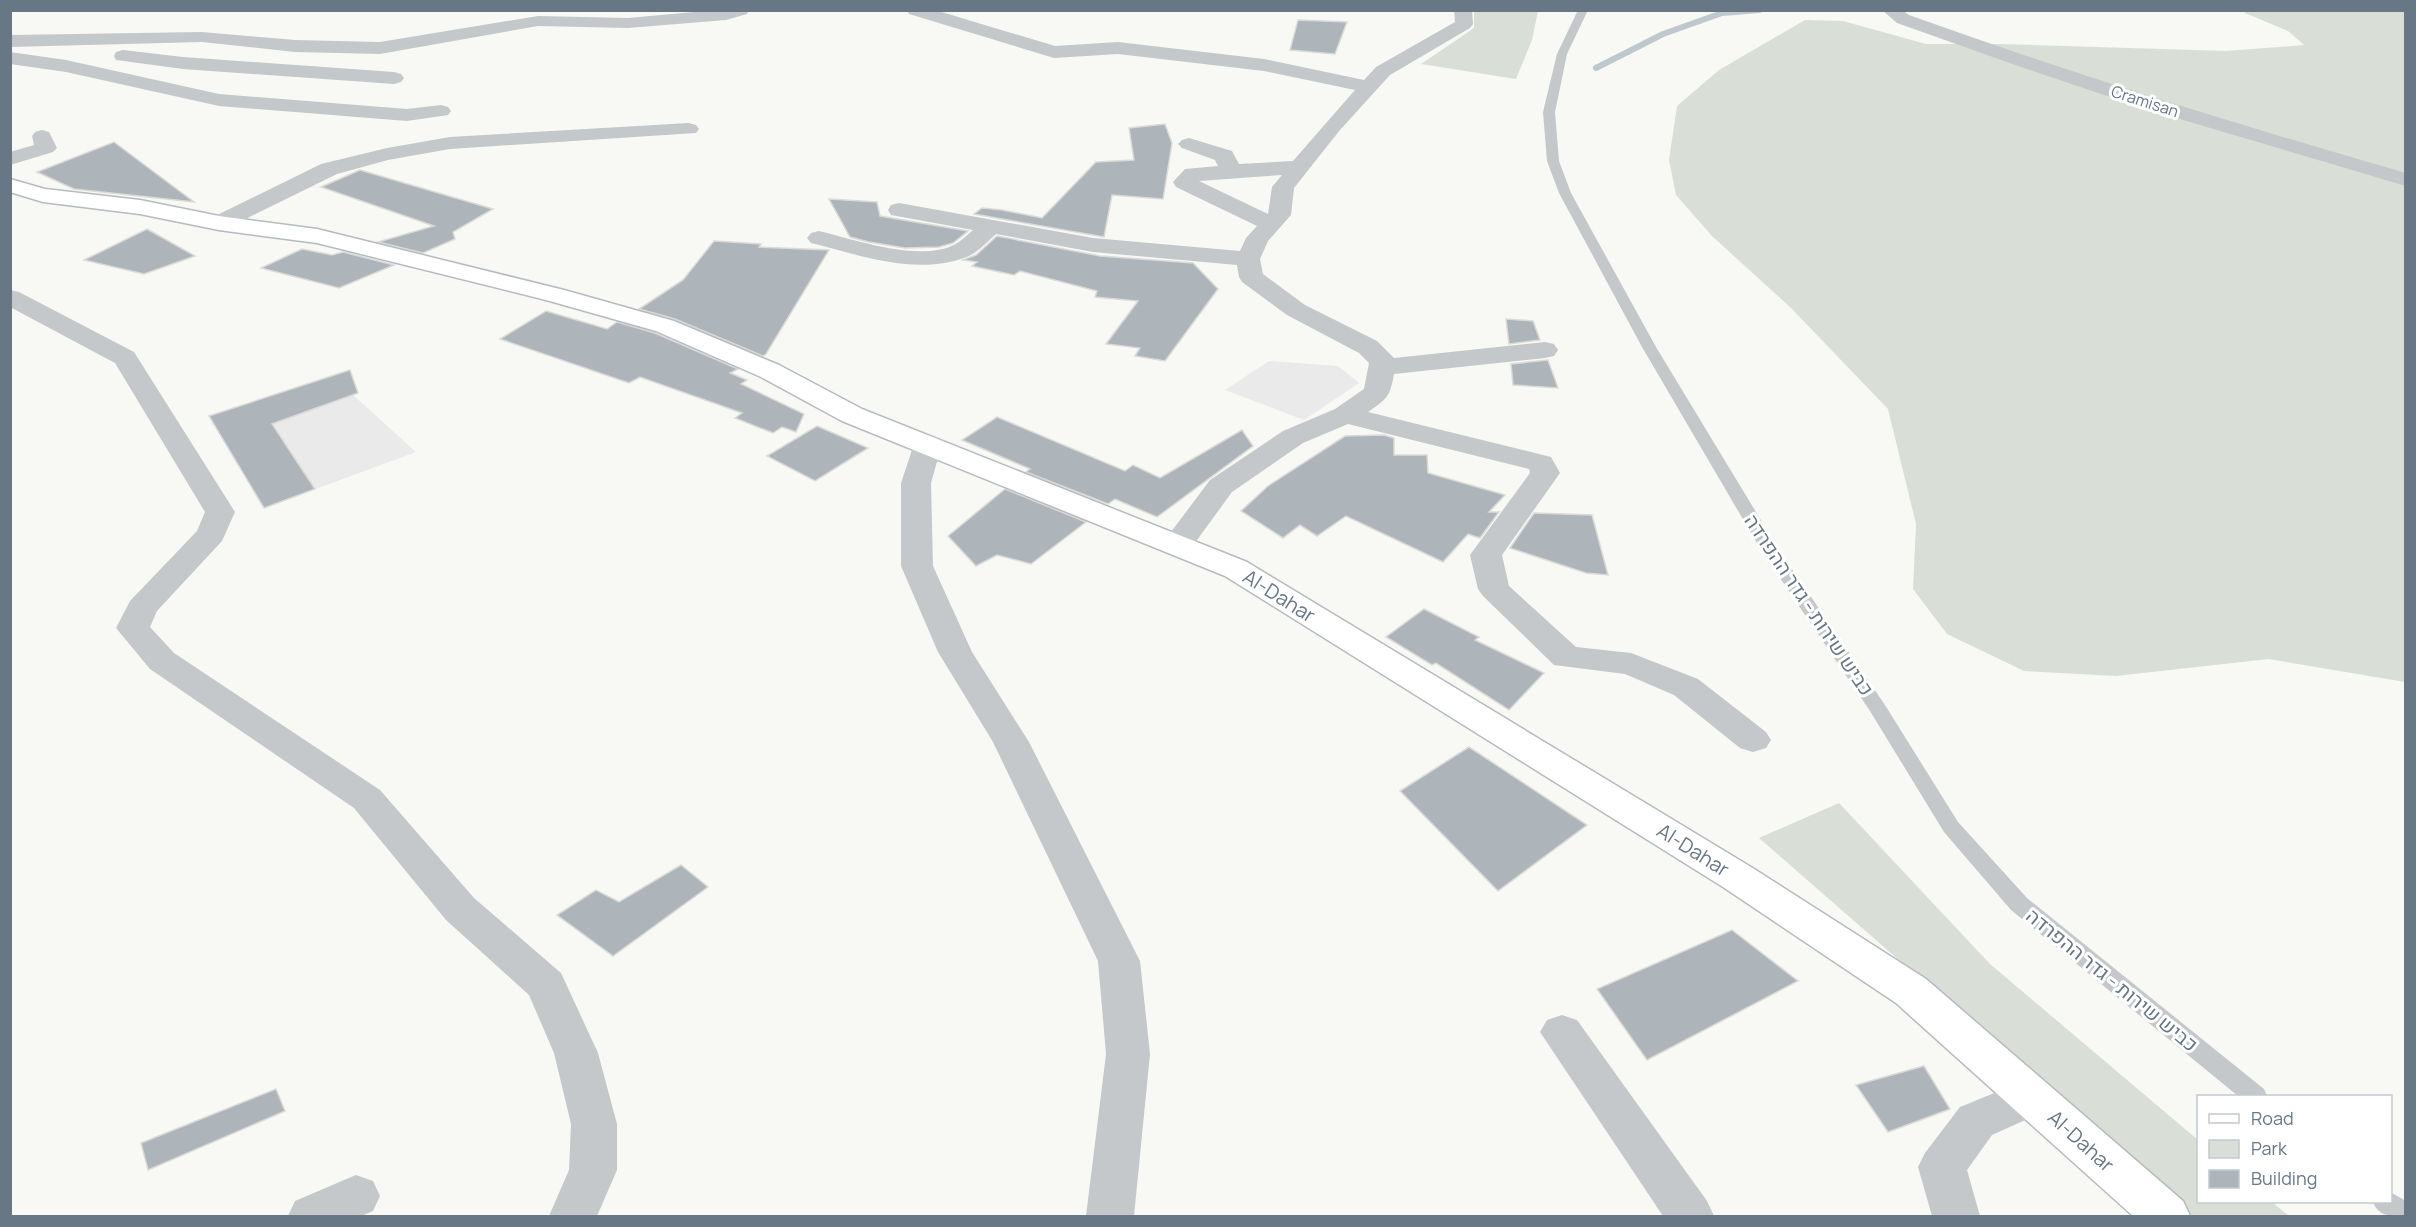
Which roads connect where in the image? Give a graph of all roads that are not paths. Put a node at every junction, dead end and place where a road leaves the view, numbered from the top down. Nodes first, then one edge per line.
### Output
1 (741, 10) edge
2 (915, 10) edge
3 (1463, 10) edge
4 (1583, 10) edge
5 (1897, 13) edge
6 (538, 21) junction
7 (112, 25) dead end
8 (10, 35) edge
9 (624, 36) dead end
10 (10, 41) edge
11 (10, 46) edge
12 (10, 58) edge
13 (394, 78) dead end
14 (1368, 87) junction
15 (441, 111) dead end
16 (689, 129) dead end
17 (42, 136) dead end
18 (1189, 144) dead end
19 (10, 159) edge
20 (1298, 167) junction
21 (1231, 171) junction
22 (2406, 180) edge
23 (10, 185) edge
24 (898, 210) dead end
25 (219, 223) junction
26 (1271, 224) junction
27 (991, 226) junction
28 (819, 238) dead end
29 (1248, 259) junction
30 (10, 297) edge
31 (1545, 350) dead end
32 (1381, 367) junction
33 (1345, 415) junction
34 (928, 444) junction
35 (1178, 544) junction
36 (1753, 740) dead end
37 (1562, 1032) dead end
38 (2254, 1095) edge
39 (2031, 1096) junction
40 (356, 1196) dead end
41 (2387, 1203) edge
42 (312, 1216) edge
43 (573, 1216) edge
44 (1110, 1216) edge
45 (1690, 1216) edge
46 (1956, 1216) edge
47 (2166, 1216) edge
48 (2405, 1216) edge

1 - 6 street
2 - 14 street
3 - 14 street
4 - 38 lane, כביש שירות - גדר ההפרדה
5 - 22 street, Cramisan
6 - 9 street
6 - 10 street
7 - 8 street
11 - 13 street
12 - 15 street
14 - 20 street
16 - 25 street
17 - 19 street
18 - 21 street
20 - 21 street
20 - 26 street
21 - 26 street
23 - 25 street, Al-Dahar
24 - 27 street
25 - 34 street, Al-Dahar
26 - 29 street
27 - 28 street
27 - 29 street
29 - 32 street
30 - 43 street
31 - 32 street
32 - 33 street
33 - 35 street
33 - 36 street
34 - 35 street, Al-Dahar
34 - 44 street
35 - 39 street, Al-Dahar
37 - 45 street
39 - 46 street
39 - 47 street, Al-Dahar
40 - 42 street
41 - 48 lane

